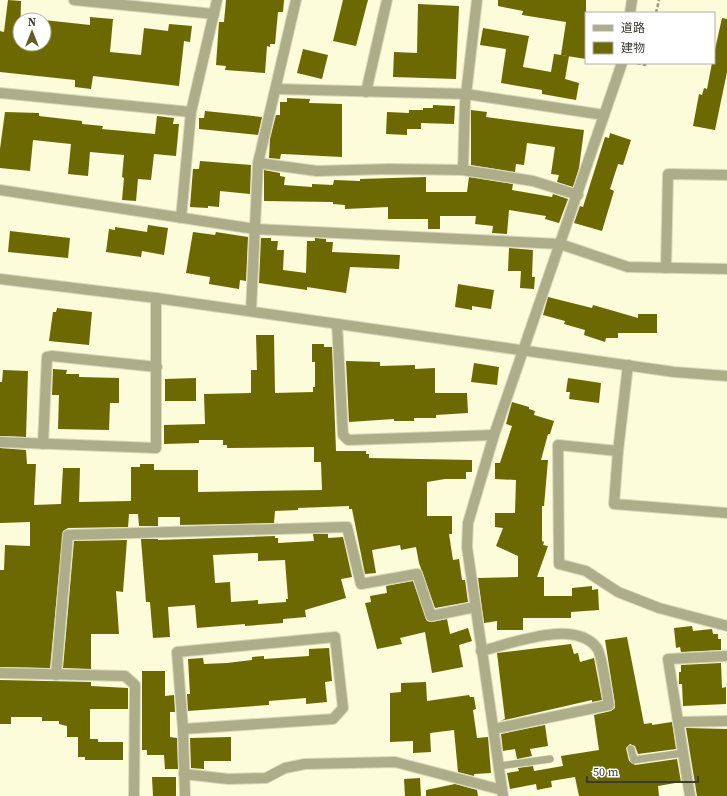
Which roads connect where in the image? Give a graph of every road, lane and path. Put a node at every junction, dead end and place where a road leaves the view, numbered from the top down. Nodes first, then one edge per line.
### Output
1 (74, 0) edge
2 (217, 0) edge
3 (296, 0) edge
4 (387, 0) edge
5 (478, 0) edge
6 (632, 0) edge
7 (659, 0) edge
8 (630, 12) edge
9 (656, 12) edge
10 (214, 14) junction
11 (622, 64) edge
12 (276, 89) junction
13 (366, 92) junction
14 (0, 93) edge
15 (466, 94) junction
16 (191, 112) junction
17 (604, 115) junction
18 (258, 163) junction
19 (463, 170) junction
20 (727, 175) edge
21 (0, 190) edge
22 (578, 196) junction
23 (181, 218) junction
24 (255, 229) junction
25 (560, 244) junction
26 (666, 268) junction
27 (727, 269) edge
28 (0, 280) edge
29 (156, 298) junction
30 (251, 312) junction
31 (337, 324) junction
32 (523, 350) junction
33 (628, 365) junction
34 (157, 367) junction
35 (727, 376) edge
36 (494, 435) junction
37 (0, 442) edge
38 (44, 444) junction
39 (618, 451) junction
40 (727, 513) edge
41 (475, 607) junction
42 (727, 626) edge
43 (482, 651) junction
44 (727, 656) edge
45 (0, 673) edge
46 (56, 675) junction
47 (679, 722) junction
48 (727, 722) edge
49 (183, 729) junction
50 (494, 730) junction
51 (631, 749) dead end
52 (684, 753) junction
53 (550, 759) dead end
54 (499, 766) junction
55 (184, 774) junction
56 (503, 793) edge
57 (134, 796) edge
58 (185, 796) edge
59 (690, 796) edge

1 - 10 street
2 - 10 street
3 - 12 street
4 - 13 street
5 - 15 street
6 - 8 street
7 - 9 path
10 - 16 street
11 - 17 street
12 - 13 street
12 - 18 street
13 - 15 street
14 - 16 street
15 - 17 street
15 - 19 street
16 - 23 street
17 - 22 street
18 - 19 street
18 - 24 street
19 - 22 street
20 - 26 street
21 - 23 street
22 - 25 street
23 - 24 street
24 - 25 street
24 - 30 street
25 - 26 street
25 - 32 street
26 - 27 street
28 - 29 street
29 - 30 street
29 - 34 street
30 - 31 street
31 - 32 street
31 - 36 street
32 - 33 street
32 - 36 street
33 - 35 street
33 - 39 street
34 - 38 street
34 - 38 street
36 - 41 street
37 - 38 street
39 - 40 street
39 - 42 street
41 - 43 street
41 - 46 street
43 - 50 street
43 - 50 street
44 - 47 street
45 - 46 street
46 - 57 street
47 - 48 street
47 - 52 street
49 - 49 street
49 - 55 street
50 - 54 street
51 - 52 lane
52 - 59 street
53 - 54 lane
54 - 56 street
55 - 56 street
55 - 58 street

